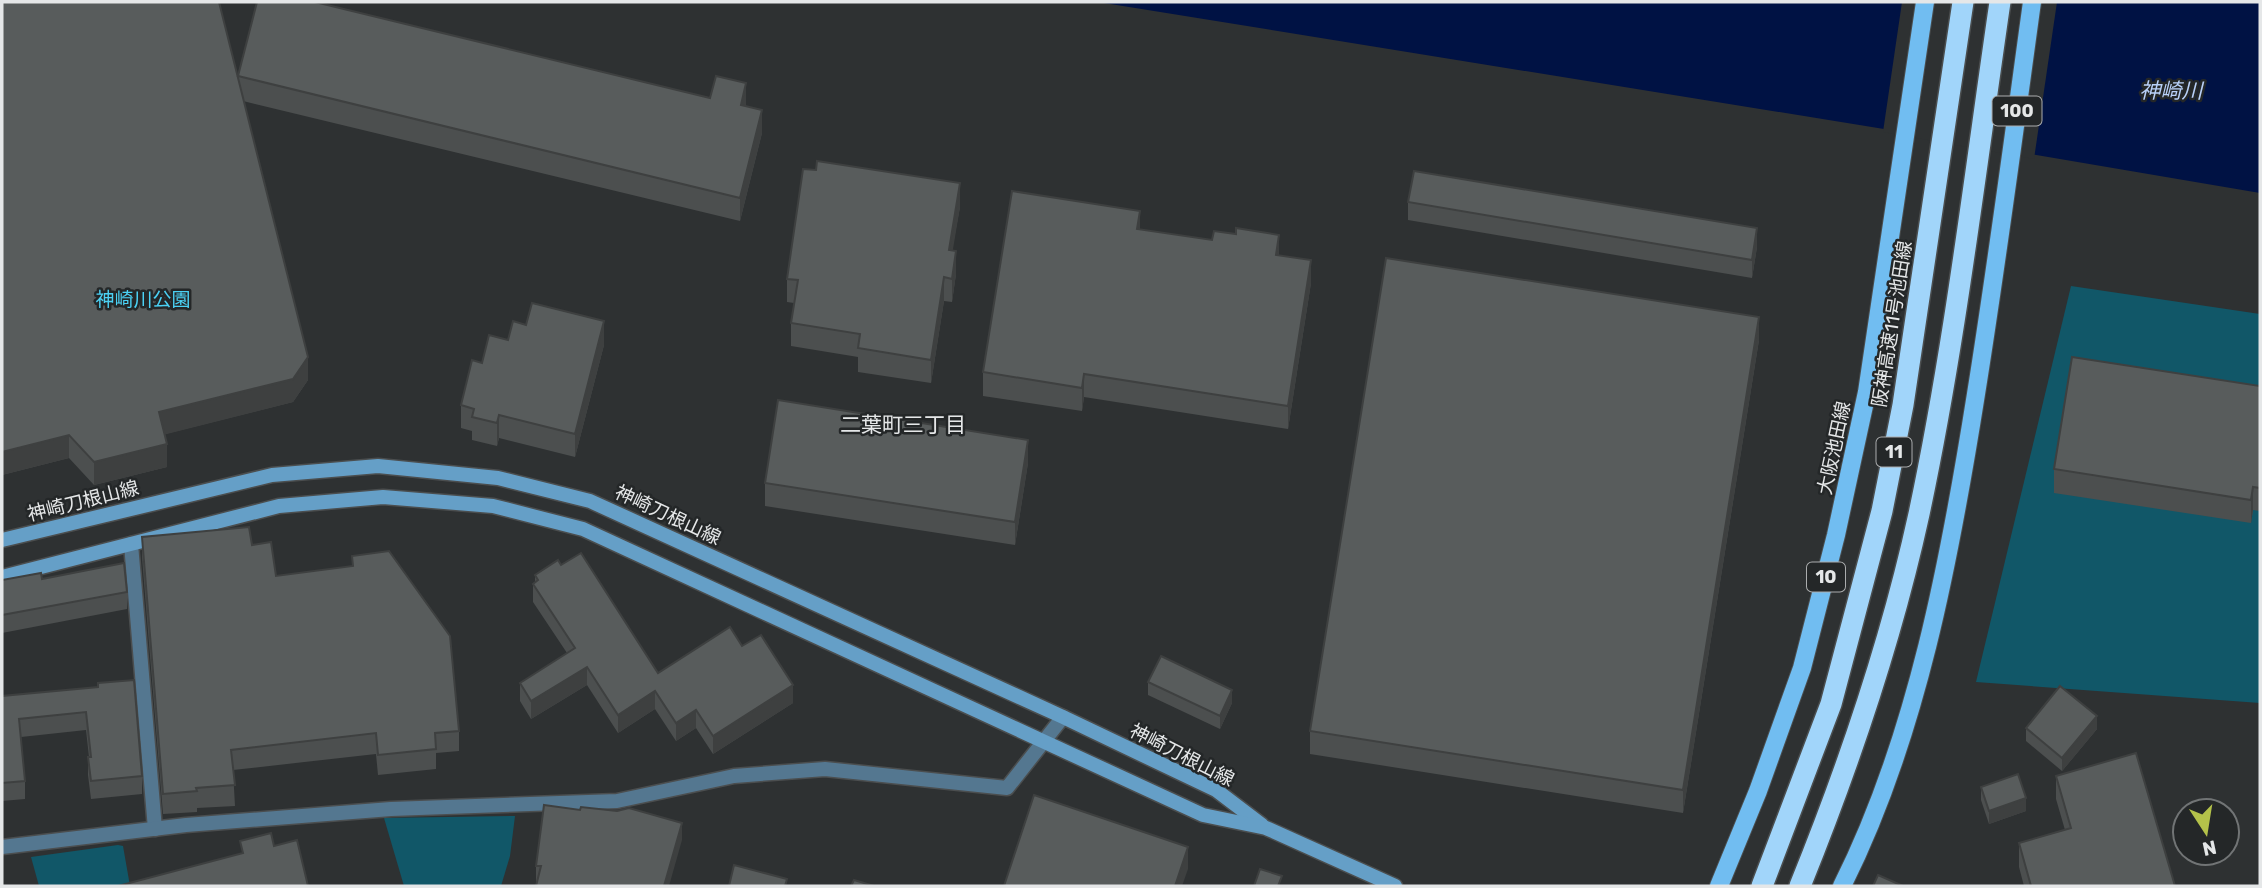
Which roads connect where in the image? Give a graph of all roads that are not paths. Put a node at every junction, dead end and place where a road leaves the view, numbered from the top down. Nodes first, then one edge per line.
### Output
1 (1925, 2) edge
2 (1963, 2) edge
3 (2000, 2) edge
4 (2032, 2) edge
5 (2, 540) edge
6 (131, 544) junction
7 (2, 577) edge
8 (1063, 717) junction
9 (1043, 740) junction
10 (1266, 828) junction
11 (155, 829) junction
12 (2, 847) edge
13 (1395, 886) edge
14 (1719, 886) edge
15 (1762, 886) edge
16 (1800, 886) edge
17 (1842, 886) edge

1 - 14 main road, 大阪池田線 / 10
2 - 15 highway, 阪神高速11号池田線 / 11
3 - 16 highway, 11
4 - 17 main road, 100
5 - 8 street, 神崎刀根山線
6 - 7 street, 神崎刀根山線
6 - 9 street, 神崎刀根山線
6 - 11 street
8 - 9 street
8 - 10 street, 神崎刀根山線
9 - 10 street, 神崎刀根山線
9 - 11 street
10 - 13 street, 神崎刀根山線
11 - 12 street

